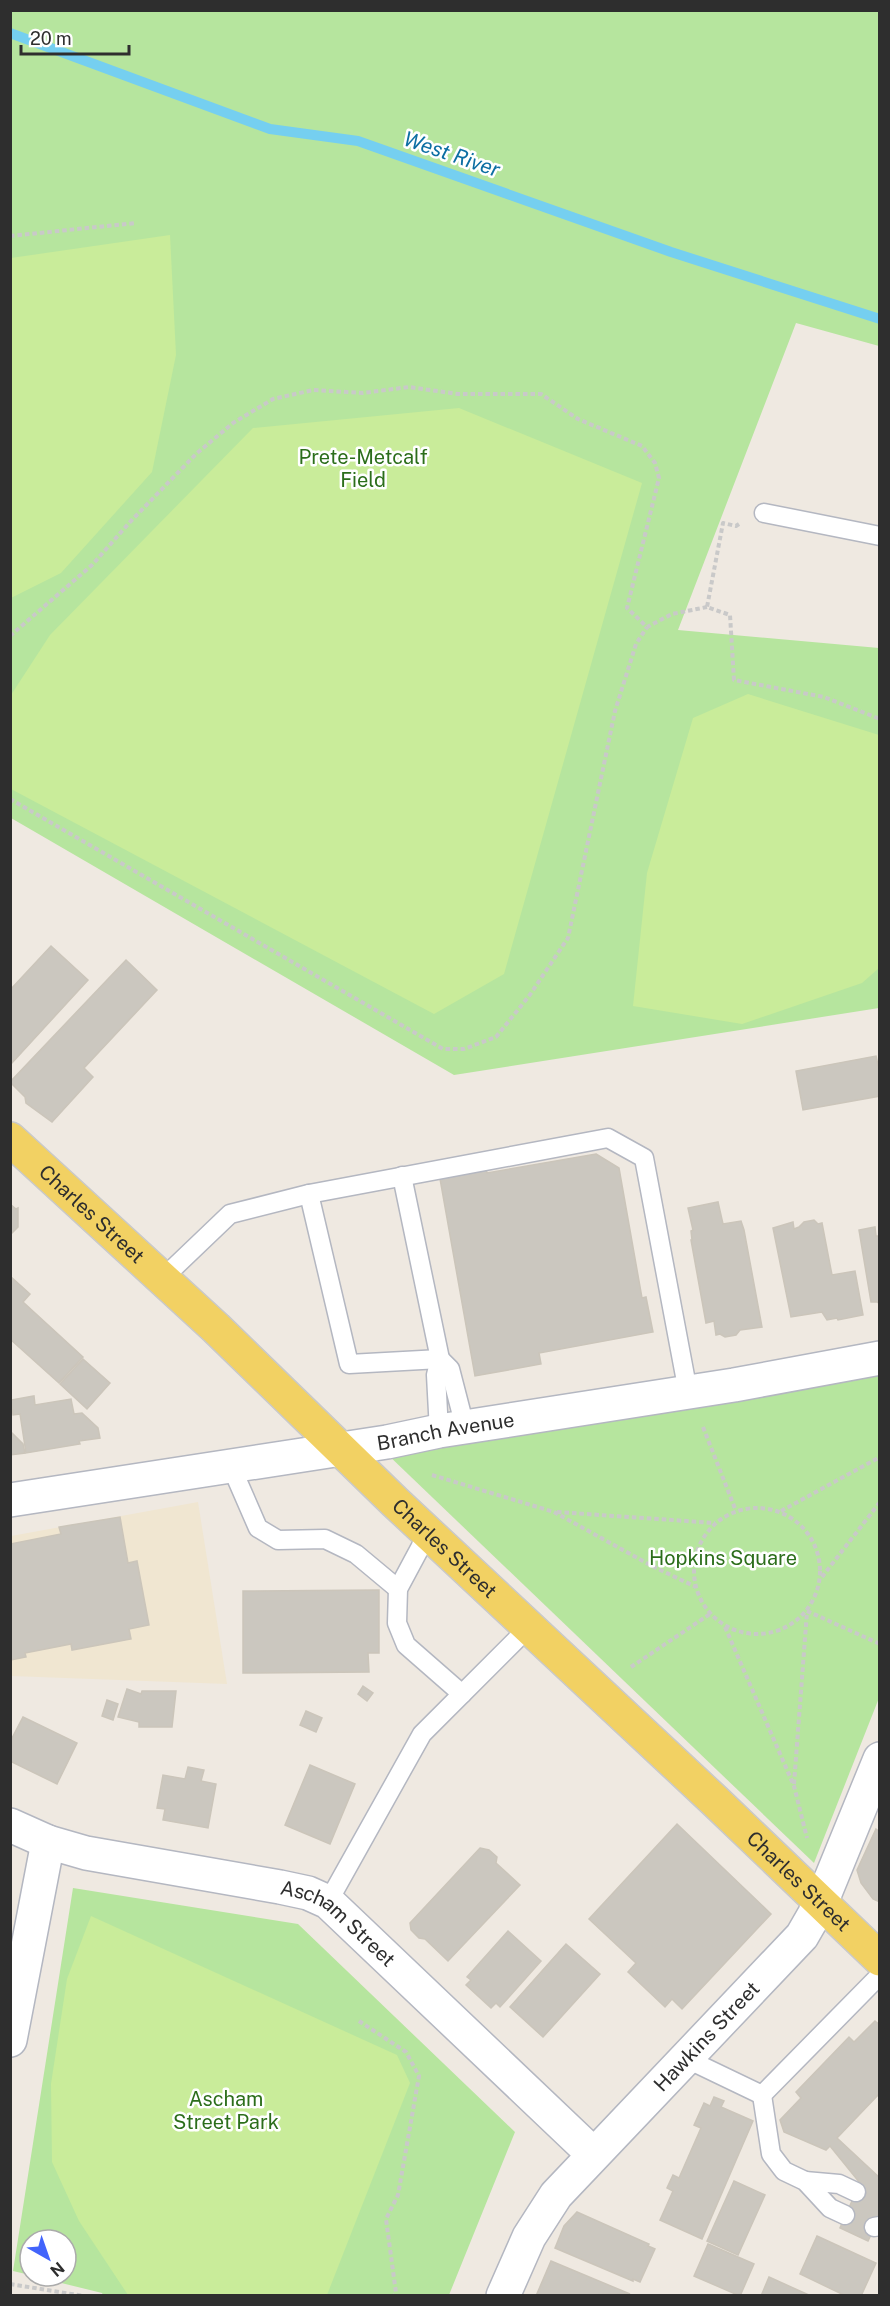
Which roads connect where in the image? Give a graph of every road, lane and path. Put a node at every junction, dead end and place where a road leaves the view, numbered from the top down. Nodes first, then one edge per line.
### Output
1 (136, 223) dead end
2 (10, 236) edge
3 (764, 513) joint
4 (879, 536) edge
5 (706, 607) junction
6 (647, 627) junction
7 (10, 636) edge
8 (879, 719) edge
9 (10, 799) edge
10 (10, 1139) edge
11 (402, 1176) junction
12 (309, 1194) junction
13 (162, 1278) junction
14 (879, 1358) edge
15 (440, 1359) junction
16 (688, 1392) junction
17 (703, 1427) dead end
18 (452, 1429) junction
19 (339, 1449) junction
20 (879, 1457) edge
21 (231, 1466) junction
22 (432, 1474) dead end
23 (10, 1500) edge
24 (879, 1502) edge
25 (736, 1511) junction
26 (781, 1511) junction
27 (554, 1512) junction
28 (715, 1523) junction
29 (428, 1533) junction
30 (821, 1578) junction
31 (696, 1587) junction
32 (398, 1589) junction
33 (807, 1611) junction
34 (710, 1614) junction
35 (725, 1626) junction
36 (528, 1628) junction
37 (879, 1644) edge
38 (631, 1667) dead end
39 (462, 1694) junction
40 (879, 1759) edge
41 (794, 1786) junction
42 (10, 1825) edge
43 (807, 1838) dead end
44 (48, 1842) junction
45 (328, 1902) junction
46 (821, 1903) junction
47 (879, 1959) edge
48 (879, 1975) edge
49 (359, 2021) dead end
50 (10, 2040) edge
51 (685, 2058) junction
52 (762, 2095) junction
53 (593, 2154) junction
54 (805, 2181) junction
55 (856, 2192) dead end
56 (845, 2215) dead end
57 (10, 2284) edge
58 (84, 2295) edge
59 (396, 2295) edge
60 (503, 2295) edge

1 - 2 path
3 - 4 lane
3 - 5 path
5 - 6 path
5 - 8 path
6 - 7 path
6 - 9 path
10 - 13 main road, Charles Street
11 - 12 lane
11 - 15 lane
11 - 16 lane
12 - 13 lane
12 - 15 lane
13 - 19 main road, Charles Street
14 - 16 street, Branch Avenue
15 - 18 lane
15 - 18 lane
16 - 18 street, Branch Avenue
17 - 25 path
18 - 19 street, Branch Avenue
19 - 21 street, Branch Avenue
19 - 29 main road, Charles Street
20 - 26 path
21 - 23 street, Branch Avenue
21 - 32 lane
22 - 27 path
24 - 30 path
25 - 26 path
25 - 28 path
26 - 30 path
27 - 28 path
27 - 31 path
28 - 31 path
29 - 32 lane
29 - 36 main road, Charles Street
30 - 33 path
31 - 34 path
32 - 39 lane
33 - 35 path
33 - 37 path
33 - 41 path
34 - 35 path
34 - 38 path
35 - 41 path
36 - 39 lane
36 - 46 main road, Charles Street
39 - 45 lane
40 - 46 street, Hawkins Street
41 - 43 path
42 - 44 street, Ascham Street
44 - 45 street, Ascham Street
44 - 50 street
45 - 53 street, Ascham Street
46 - 47 main road, Charles Street
46 - 51 street, Hawkins Street
48 - 52 lane
49 - 59 path
51 - 52 lane
51 - 53 street, Hawkins Street
52 - 54 lane
53 - 60 street, Hawkins Street
54 - 55 lane
54 - 56 lane
57 - 58 path

